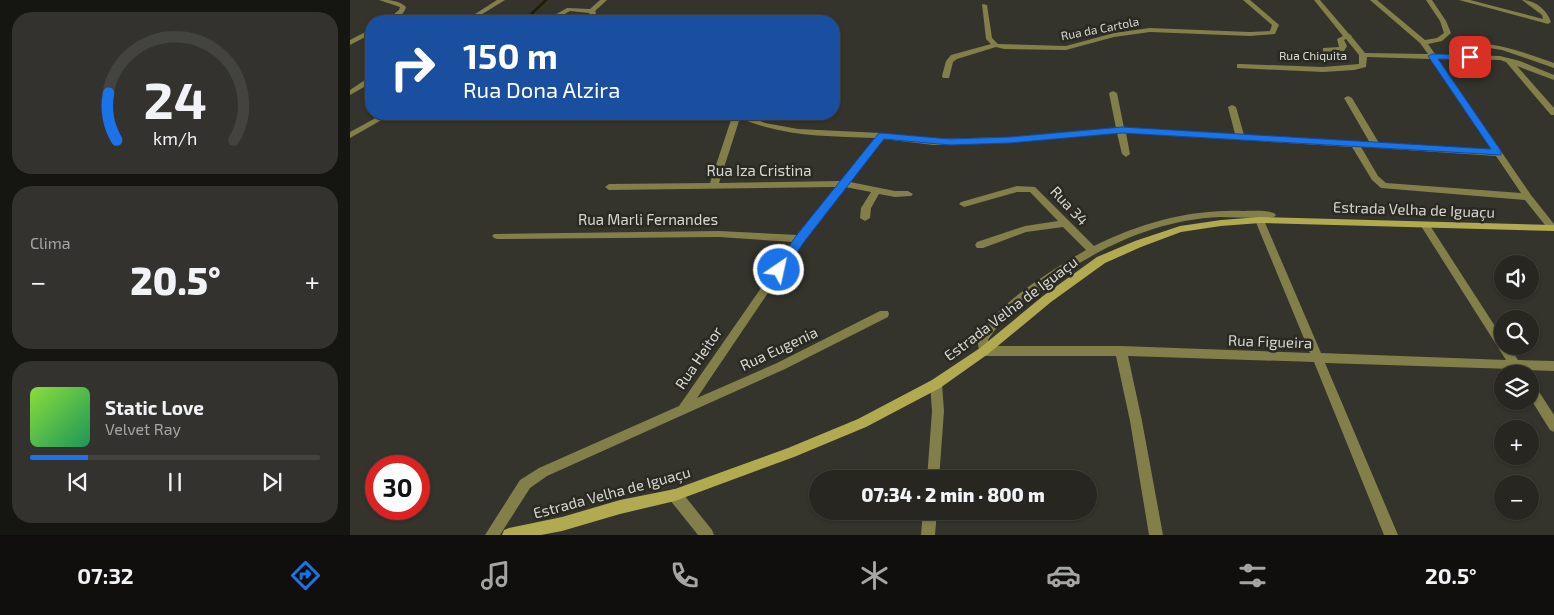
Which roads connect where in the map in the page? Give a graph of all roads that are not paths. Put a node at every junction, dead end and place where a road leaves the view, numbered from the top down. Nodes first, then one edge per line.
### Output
1 (382, 0) edge
2 (502, 0) edge
3 (604, 0) edge
4 (1246, 0) edge
5 (1317, 0) edge
6 (1373, 0) edge
7 (1429, 0) edge
8 (1462, 0) edge
9 (1525, 0) edge
10 (984, 5) dead end
11 (592, 11) junction
12 (396, 15) edge
13 (477, 15) edge
14 (558, 15) edge
15 (594, 15) edge
16 (365, 34) edge
17 (1349, 36) junction
18 (1423, 42) junction
19 (350, 43) edge
20 (1471, 44) dead end
21 (996, 45) junction
22 (1326, 50) dead end
23 (1363, 55) junction
24 (1432, 56) junction
25 (1508, 60) junction
26 (1240, 66) dead end
27 (1554, 66) edge
28 (946, 76) dead end
29 (1554, 78) edge
30 (365, 84) edge
31 (350, 93) edge
32 (1113, 93) dead end
33 (1348, 98) dead end
34 (1232, 107) dead end
35 (1554, 113) edge
36 (377, 120) edge
37 (735, 120) edge
38 (752, 120) edge
39 (1122, 130) junction
40 (350, 135) edge
41 (881, 136) junction
42 (1240, 136) junction
43 (1355, 144) junction
44 (1376, 145) junction
45 (1498, 153) junction
46 (1126, 154) dead end
47 (714, 184) junction
48 (844, 184) junction
49 (609, 187) dead end
50 (876, 191) junction
51 (908, 194) dead end
52 (1528, 197) junction
53 (964, 204) dead end
54 (1271, 214) dead end
55 (865, 218) dead end
56 (1260, 220) junction
57 (1065, 222) junction
58 (1426, 226) junction
59 (1553, 228) edge
60 (497, 236) dead end
61 (800, 239) junction
62 (980, 245) dead end
63 (1092, 250) junction
64 (884, 314) dead end
65 (1494, 332) edge
66 (984, 350) junction
67 (1121, 351) junction
68 (1317, 358) junction
69 (1554, 366) edge
70 (1539, 368) edge
71 (1494, 369) edge
72 (936, 384) junction
73 (1539, 402) edge
74 (685, 407) junction
75 (1554, 426) edge
76 (934, 470) edge
77 (675, 495) junction
78 (929, 520) edge
79 (492, 535) edge
80 (509, 535) edge
81 (708, 535) edge
82 (928, 535) edge
83 (1156, 535) edge
84 (1391, 535) edge

1 - 12 street
2 - 13 street
3 - 11 street
4 - 21 street, Rua da Cartola
5 - 17 street, Rua Chiquita
6 - 18 street
7 - 18 street
8 - 9 street
10 - 21 street
11 - 14 street
11 - 15 street
16 - 19 street
17 - 22 street
17 - 23 street, Rua Chiquita
18 - 24 street
20 - 27 street
21 - 28 street
23 - 24 street
23 - 26 street, Rua Chiquita
24 - 25 street
24 - 45 street
25 - 29 street
25 - 35 street
30 - 31 street
32 - 39 street
33 - 44 street
34 - 42 street
36 - 40 street
37 - 47 street
38 - 41 street
39 - 41 street
39 - 42 street
39 - 46 street
41 - 48 street, Rua Heitor
42 - 43 street
43 - 44 street
43 - 52 street
44 - 45 street
45 - 52 street
47 - 48 street, Rua Iza Cristina
47 - 49 street, Rua Iza Cristina
48 - 50 street, Rua Iza Cristina
48 - 61 street, Rua Heitor
50 - 51 street, Rua Iza Cristina
50 - 55 street
52 - 59 street
53 - 57 street, Rua 34
54 - 63 street
56 - 58 main road, Estrada Velha de Iguaçu
56 - 66 main road, Estrada Velha de Iguaçu
56 - 68 street
57 - 62 street
57 - 63 street, Rua 34
58 - 59 main road, Estrada Velha de Iguaçu
58 - 65 street
60 - 61 street, Rua Marli Fernandes
61 - 74 street, Rua Heitor
63 - 66 street
64 - 74 street, Rua Eugenia
66 - 67 street, Rua Figueira
66 - 72 main road, Estrada Velha de Iguaçu
67 - 68 street, Rua Figueira
67 - 83 street
68 - 71 street, Rua Figueira
68 - 84 street
69 - 70 street, Rua Figueira
72 - 76 street
72 - 77 main road, Estrada Velha de Iguaçu
73 - 75 street
74 - 79 street, Rua Heitor
77 - 80 main road, Estrada Velha de Iguaçu
77 - 81 street
78 - 82 street

